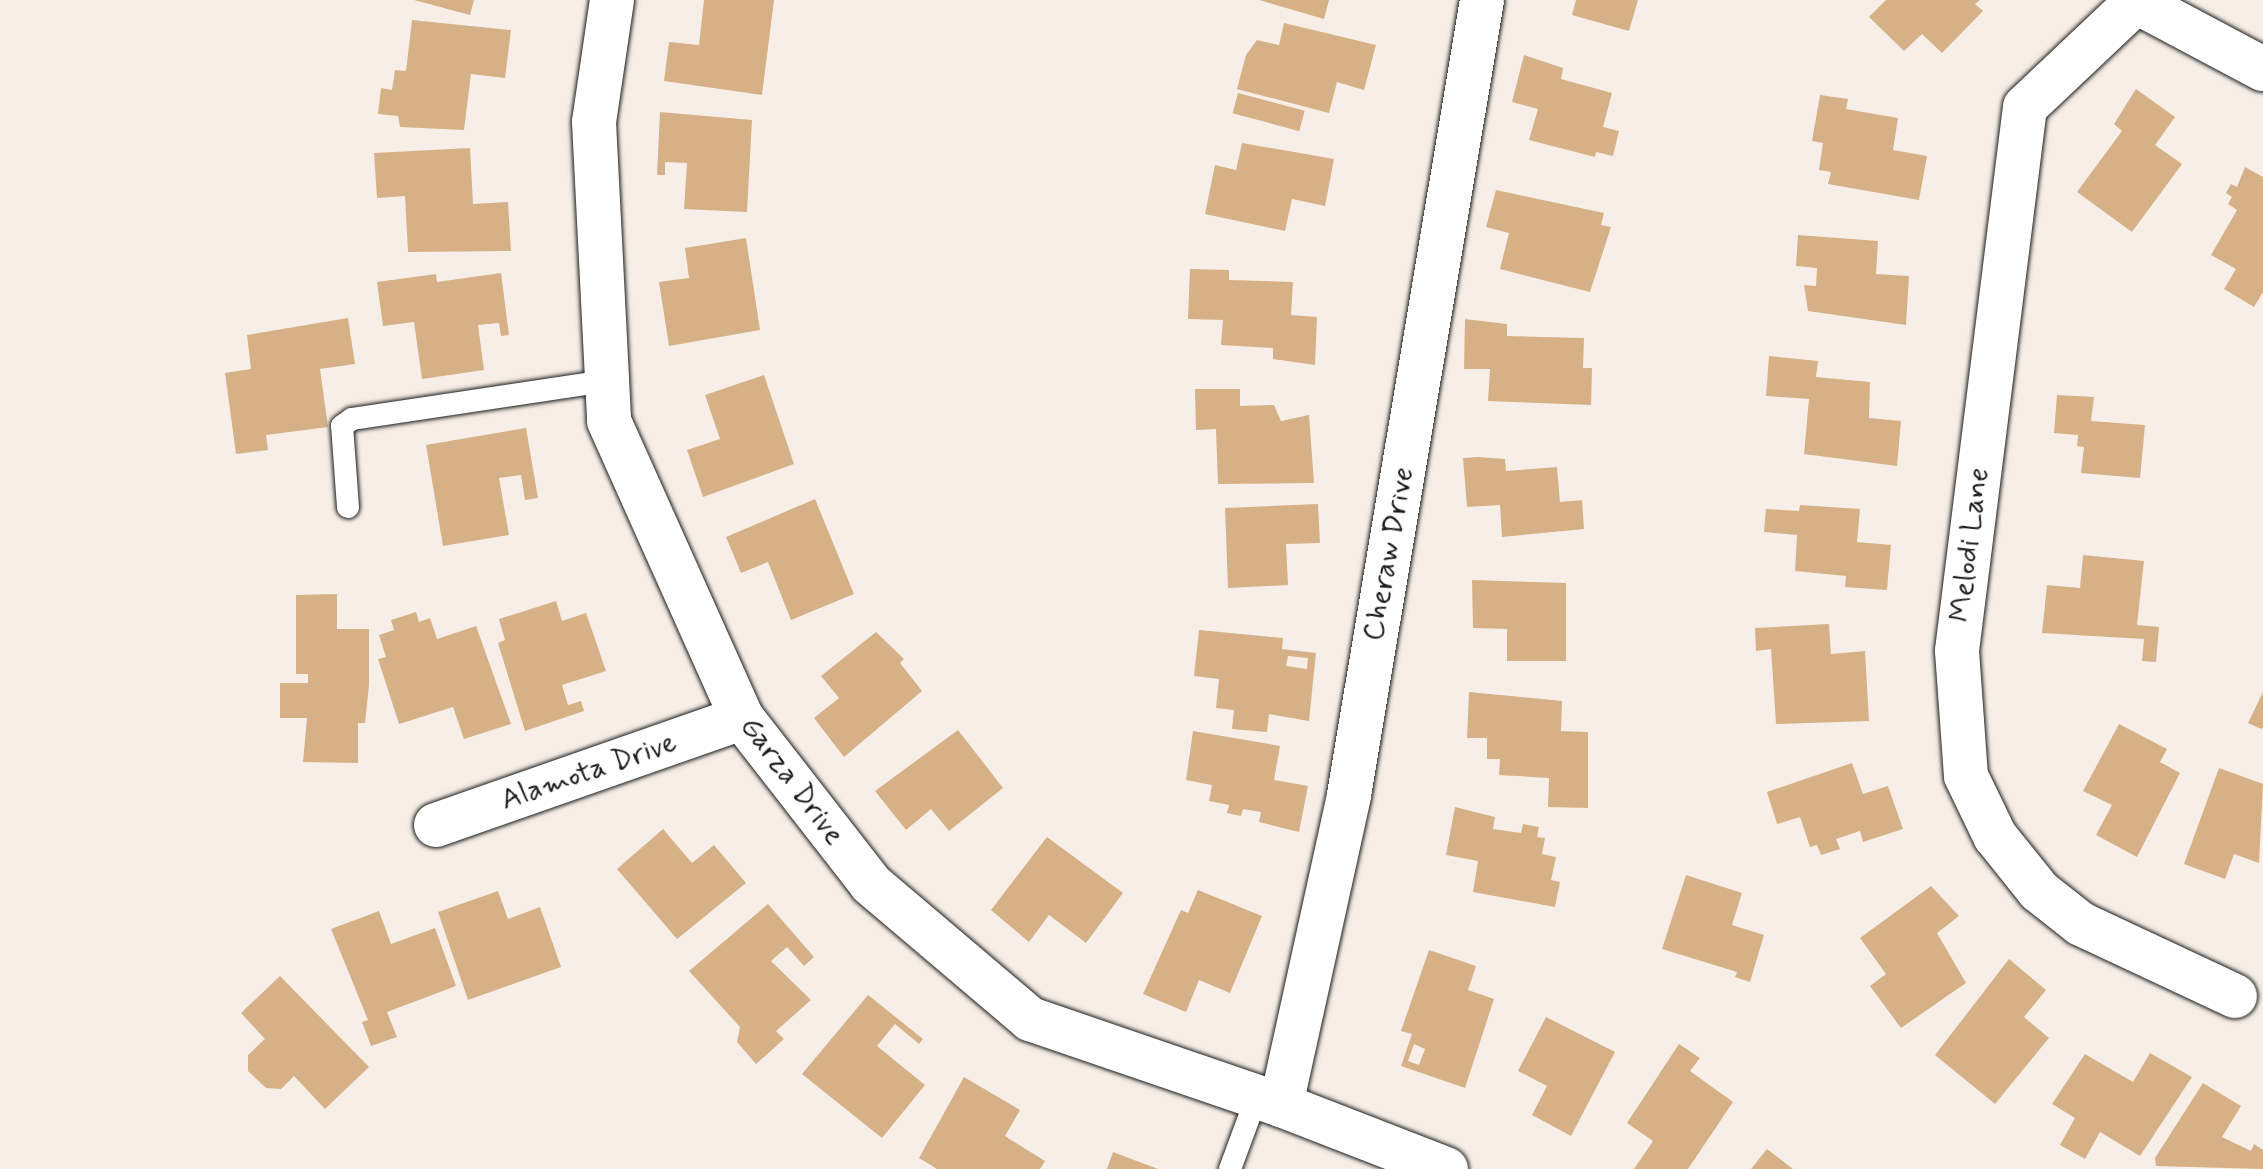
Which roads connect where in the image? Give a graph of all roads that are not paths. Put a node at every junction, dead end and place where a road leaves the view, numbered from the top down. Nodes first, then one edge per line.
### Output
1 (612, 0) edge
2 (1482, 0) edge
3 (2134, 1) edge
4 (2263, 69) edge
5 (607, 381) junction
6 (348, 507) dead end
7 (742, 718) junction
8 (436, 825) dead end
9 (2235, 996) dead end
10 (1269, 1100) junction
11 (1230, 1169) edge
12 (1446, 1169) edge

1 - 5 street, Garza Drive
2 - 10 street, Cheraw Drive
3 - 4 street
3 - 9 street, Melodi Lane
5 - 6 lane
5 - 7 street, Garza Drive
7 - 8 street, Alamota Drive
7 - 10 street, Garza Drive
10 - 11 lane
10 - 12 street, Garza Drive

